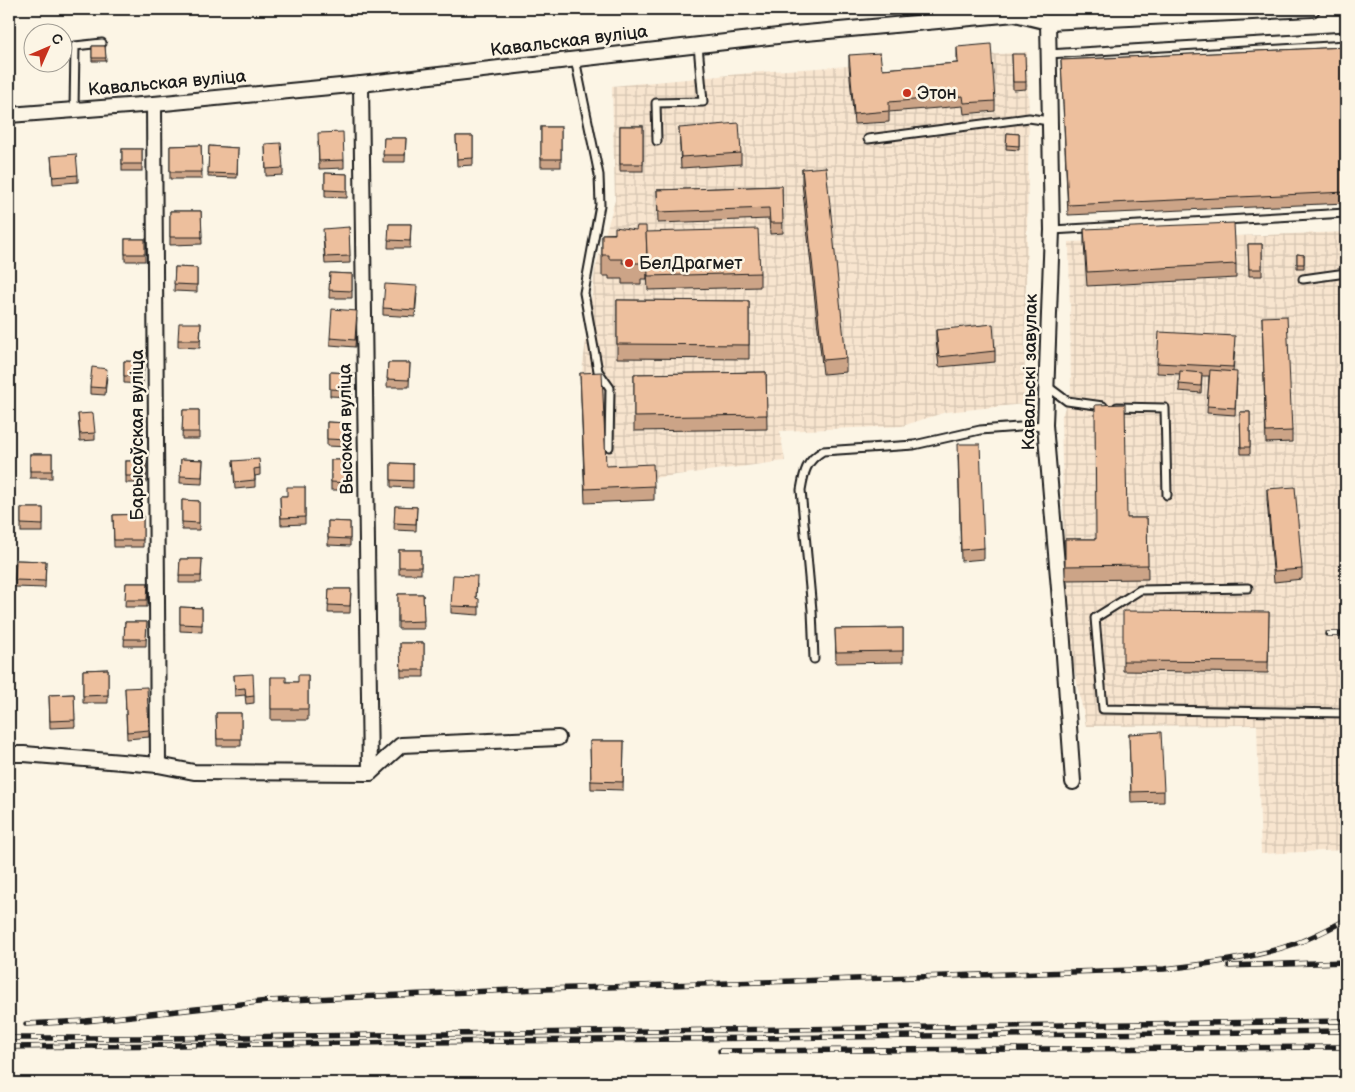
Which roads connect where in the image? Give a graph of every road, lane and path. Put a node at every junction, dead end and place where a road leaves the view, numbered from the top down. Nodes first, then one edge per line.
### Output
1 (1312, 9) edge
2 (1048, 22) junction
3 (1346, 36) edge
4 (102, 43) dead end
5 (698, 45) junction
6 (1048, 54) junction
7 (575, 59) junction
8 (361, 84) junction
9 (154, 104) junction
10 (74, 110) junction
11 (9, 116) edge
12 (1049, 121) junction
13 (868, 139) dead end
14 (657, 141) dead end
15 (1346, 212) edge
16 (1052, 230) junction
17 (1346, 273) edge
18 (1303, 279) dead end
19 (1046, 386) junction
20 (1045, 425) junction
21 (609, 447) dead end
22 (1168, 495) dead end
23 (1248, 588) dead end
24 (814, 658) dead end
25 (1346, 714) edge
26 (558, 738) dead end
27 (9, 754) edge
28 (158, 765) junction
29 (370, 773) junction
30 (1073, 782) dead end

1 - 2 street, Кавальская вуліца
2 - 5 street, Кавальская вуліца
2 - 6 street, Кавальскі завулак
3 - 6 lane
4 - 10 lane
5 - 7 street, Кавальская вуліца
5 - 14 lane
6 - 12 street, Кавальскі завулак
7 - 8 street, Кавальская вуліца
7 - 21 lane
8 - 9 street, Кавальская вуліца
8 - 29 street, Высокая вуліца
9 - 10 street, Кавальская вуліца
9 - 28 street, Барысаўская вуліца
10 - 11 street, Кавальская вуліца
12 - 13 lane
12 - 16 street, Кавальскі завулак
15 - 16 lane
16 - 19 street, Кавальскі завулак
17 - 18 lane
19 - 20 street, Кавальскі завулак
19 - 22 lane
20 - 24 lane
20 - 30 street, Кавальскі завулак
23 - 25 lane
26 - 29 street
27 - 28 street
28 - 29 street

